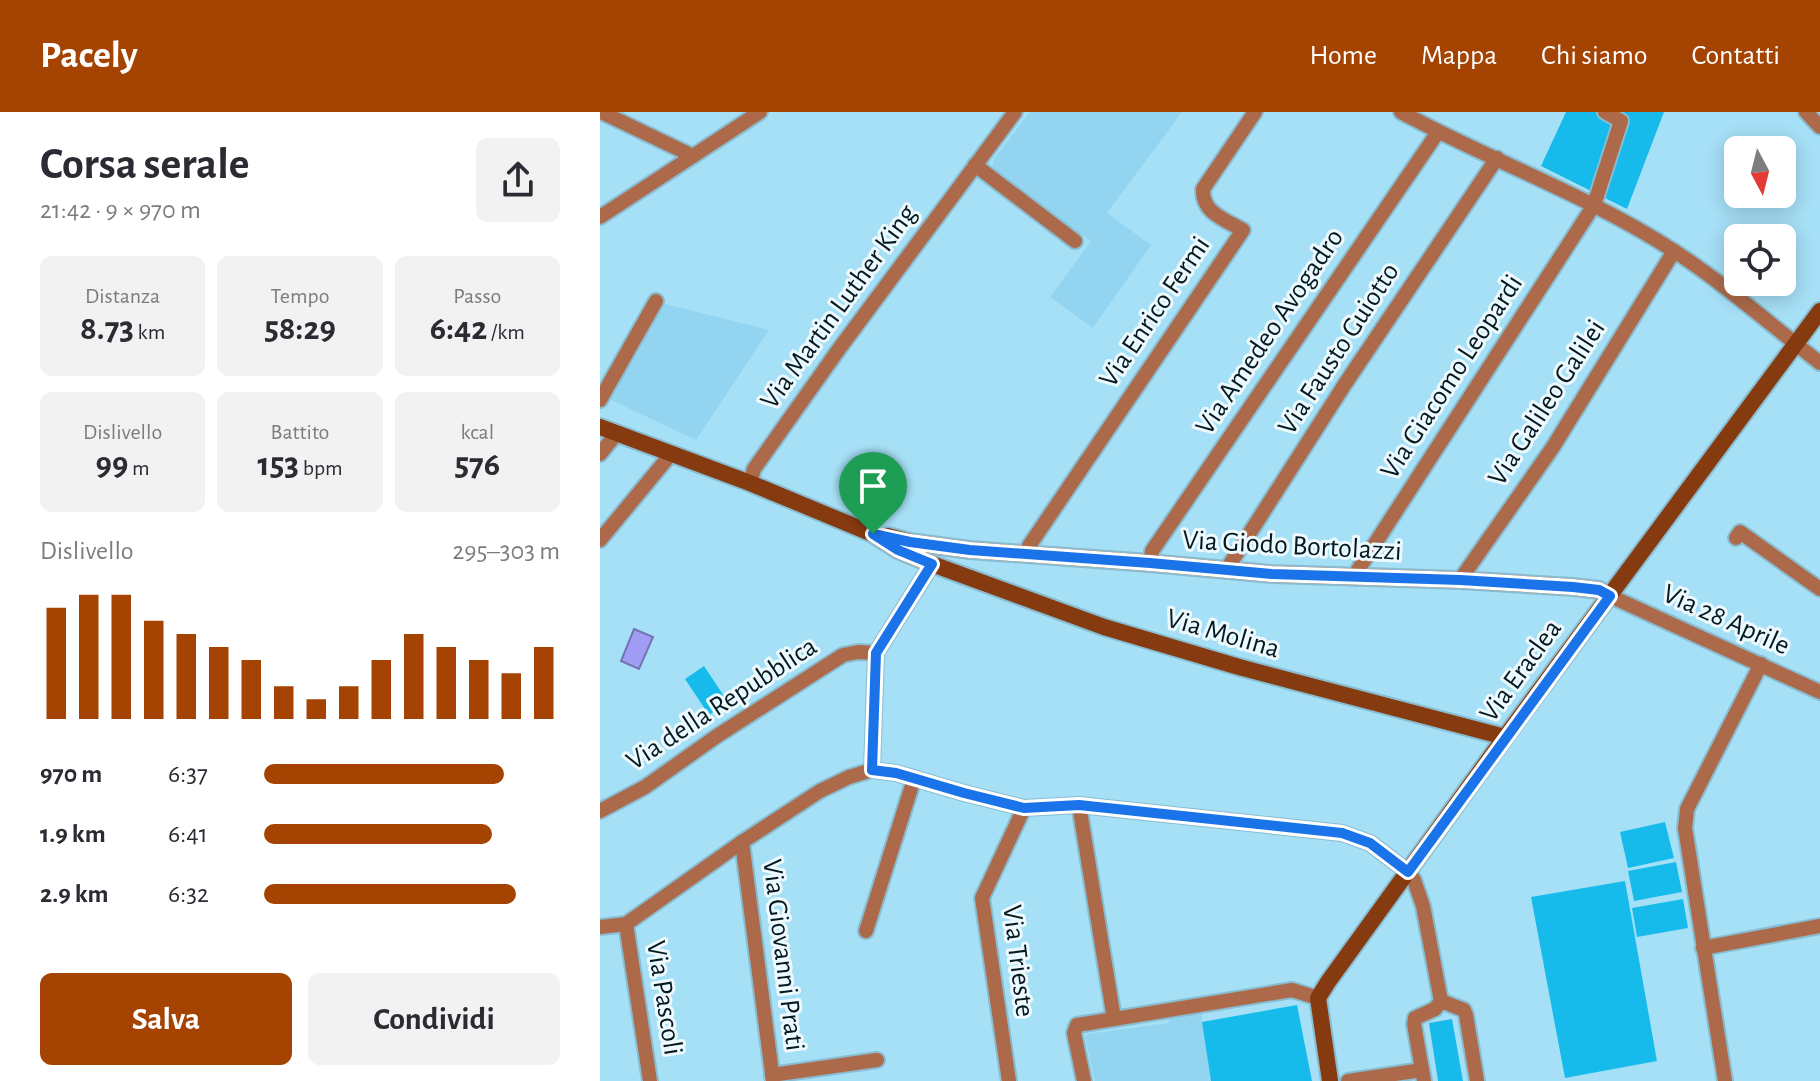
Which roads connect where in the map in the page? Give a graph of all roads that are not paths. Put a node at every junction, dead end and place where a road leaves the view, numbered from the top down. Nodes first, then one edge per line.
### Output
1 (601, 112) edge
2 (760, 112) edge
3 (1015, 112) edge
4 (1255, 112) edge
5 (1401, 112) edge
6 (1605, 112) edge
7 (1806, 112) edge
8 (1820, 127) edge
9 (1438, 132) junction
10 (693, 156) junction
11 (1497, 158) junction
12 (975, 165) junction
13 (1594, 205) junction
14 (600, 217) edge
15 (1075, 241) dead end
16 (1674, 251) junction
17 (656, 301) dead end
18 (1820, 311) edge
19 (1795, 344) junction
20 (1820, 363) edge
21 (600, 400) edge
22 (600, 427) edge
23 (617, 433) junction
24 (600, 454) edge
25 (671, 454) junction
26 (750, 483) junction
27 (873, 534) junction
28 (1736, 538) dead end
29 (600, 540) edge
30 (970, 550) junction
31 (1026, 554) junction
32 (1150, 563) junction
33 (932, 564) junction
34 (1228, 571) junction
35 (1356, 578) junction
36 (1460, 580) junction
37 (1820, 589) edge
38 (1610, 596) junction
39 (876, 653) junction
40 (1761, 664) junction
41 (1820, 692) edge
42 (1505, 737) junction
43 (872, 770) junction
44 (914, 779) junction
45 (1079, 805) junction
46 (1024, 808) junction
47 (600, 811) edge
48 (742, 842) junction
49 (1408, 872) junction
50 (626, 924) junction
51 (1820, 926) edge
52 (600, 927) edge
53 (866, 931) dead end
54 (1703, 948) junction
55 (1318, 998) junction
56 (1441, 1001) junction
57 (1114, 1019) junction
58 (877, 1060) dead end
59 (1423, 1075) edge
60 (772, 1078) edge
61 (650, 1081) edge
62 (1009, 1081) edge
63 (1084, 1081) edge
64 (1330, 1081) edge
65 (1348, 1081) edge
66 (1477, 1081) edge
67 (1725, 1081) edge

1 - 10 street
2 - 10 street
3 - 12 street, Via Martin Luther King
4 - 31 street, Via Enrico Fermi
5 - 9 street
6 - 13 street, Via Giacomo Leopardi
7 - 8 street
9 - 11 street
9 - 32 street, Via Amedeo Avogadro
10 - 14 street
11 - 13 street
11 - 34 street, Via Fausto Guiotto
12 - 15 street
12 - 26 street, Via Martin Luther King
13 - 16 street
13 - 35 street, Via Giacomo Leopardi
16 - 19 street
16 - 36 street, Via Galileo Galilei
17 - 21 street
18 - 19 street, Via Eraclea
19 - 20 street
19 - 38 street, Via Eraclea
22 - 23 street, Via Giodo Bortolazzi
23 - 24 street
23 - 25 street, Via Giodo Bortolazzi
25 - 26 street, Via Giodo Bortolazzi
25 - 29 street
26 - 27 street, Via Giodo Bortolazzi
27 - 30 street, Via Giodo Bortolazzi
27 - 33 street, Via Giodo Bortolazzi
28 - 37 street
30 - 31 street, Via Giodo Bortolazzi
30 - 33 street, Via Giodo Bortolazzi
31 - 32 street, Via Giodo Bortolazzi
32 - 34 street, Via Giodo Bortolazzi
33 - 39 street
33 - 42 street, Via Molina
34 - 35 street, Via Giodo Bortolazzi
35 - 36 street, Via Giodo Bortolazzi
36 - 38 street, Via Giodo Bortolazzi
38 - 40 street, Via 28 Aprile
38 - 42 street, Via Eraclea
39 - 43 street
39 - 47 street, Via della Repubblica
40 - 41 street, Via 28 Aprile
40 - 54 street
42 - 49 street, Via Eraclea
43 - 44 street
43 - 48 street
44 - 46 street
44 - 53 street
45 - 46 street
45 - 49 street
45 - 57 street
46 - 62 street, Via Trieste
48 - 50 street
48 - 60 street, Via Giovanni Prati
49 - 55 street, Via Eraclea
49 - 56 street
50 - 52 street
50 - 61 street, Via Pascoli
51 - 54 street
54 - 67 street
55 - 57 street
55 - 64 street
56 - 59 street
56 - 66 street
57 - 63 street
58 - 60 street, Via Giovanni Prati
59 - 65 street

